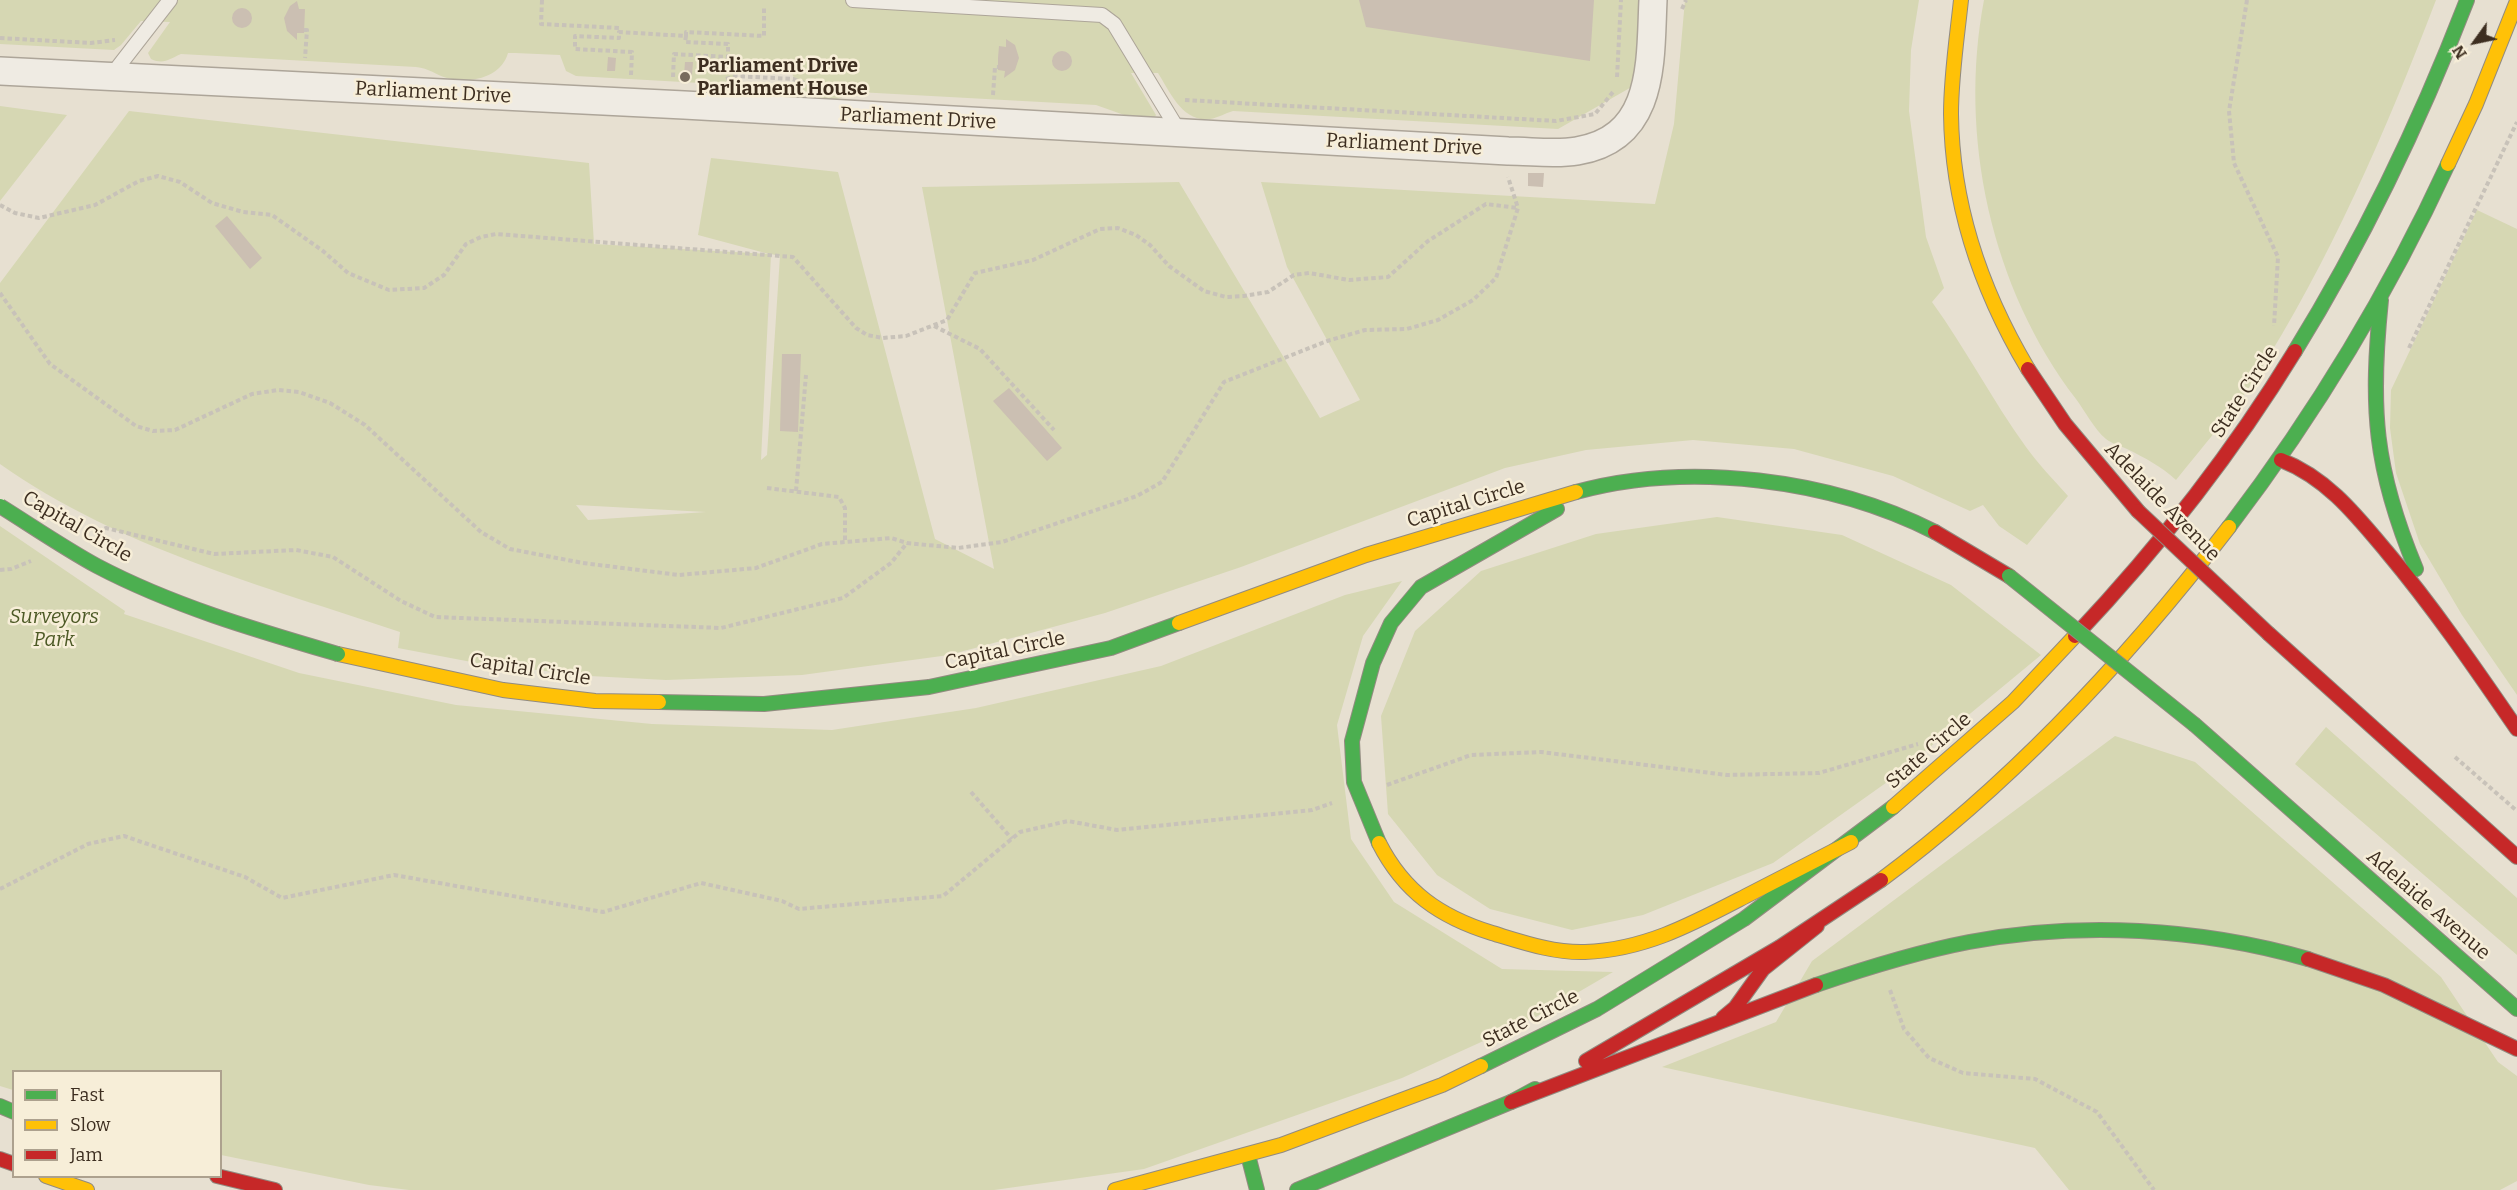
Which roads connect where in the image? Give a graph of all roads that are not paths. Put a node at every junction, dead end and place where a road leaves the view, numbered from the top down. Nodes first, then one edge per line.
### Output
1 (170, 0) edge
2 (853, 0) edge
3 (1653, 0) edge
4 (1961, 0) edge
5 (2468, 0) edge
6 (2517, 1) edge
7 (0, 71) edge
8 (111, 76) junction
9 (1180, 133) junction
10 (2381, 300) junction
11 (2281, 460) junction
12 (2254, 464) dead end
13 (2224, 478) dead end
14 (1594, 487) junction
15 (2198, 495) junction
16 (0, 506) edge
17 (2009, 576) joint
18 (2431, 604) junction
19 (2517, 729) edge
20 (1851, 842) junction
21 (2517, 857) edge
22 (1817, 926) junction
23 (2517, 1009) edge
24 (1720, 1020) junction
25 (2517, 1049) edge
26 (1510, 1102) junction
27 (1248, 1155) junction
28 (222, 1177) edge
29 (52, 1178) edge
30 (87, 1190) edge
31 (275, 1190) edge
32 (1115, 1190) edge
33 (1257, 1190) edge
34 (1297, 1190) edge

1 - 8 lane
2 - 9 lane
3 - 9 street, Parliament Drive
4 - 21 main road, Adelaide Avenue, bridge
5 - 15 main road, State Circle
6 - 10 main road
7 - 8 street, Parliament Drive
8 - 9 street, Parliament Drive
10 - 11 main road
10 - 18 main road
11 - 12 main road
11 - 18 main road
11 - 22 main road
13 - 15 main road
14 - 16 main road, Capital Circle, bridge
14 - 17 main road, Capital Circle
14 - 20 main road
15 - 20 main road, State Circle
17 - 23 main road, Adelaide Avenue, bridge
18 - 19 main road
20 - 27 main road, State Circle
22 - 24 main road
22 - 26 main road
24 - 25 main road
24 - 26 main road
26 - 34 main road
27 - 32 main road, State Circle
27 - 33 main road
28 - 31 main road
29 - 30 main road

